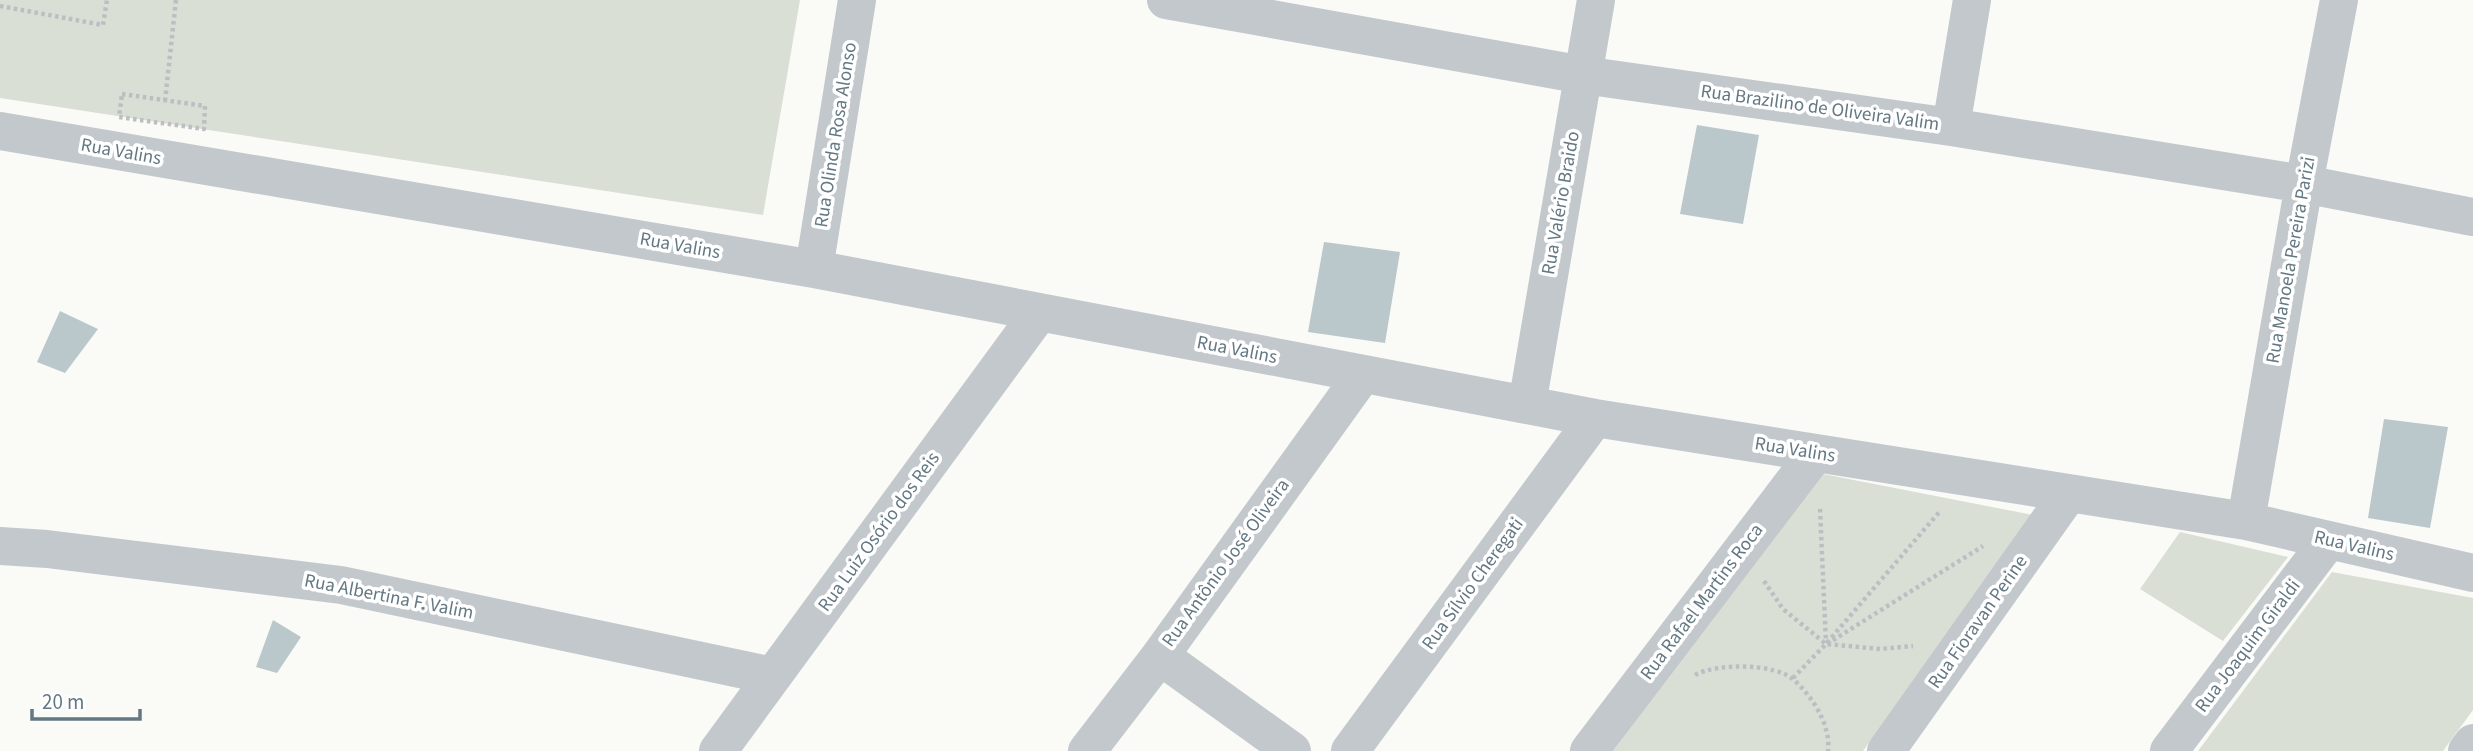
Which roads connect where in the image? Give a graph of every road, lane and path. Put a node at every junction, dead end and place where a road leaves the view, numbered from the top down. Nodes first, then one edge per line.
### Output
1 (107, 0) edge
2 (176, 0) edge
3 (857, 0) edge
4 (1166, 0) edge
5 (1596, 0) edge
6 (1972, 0) edge
7 (2339, 0) edge
8 (0, 6) edge
9 (1229, 6) edge
10 (1583, 75) junction
11 (165, 101) junction
12 (1951, 127) junction
13 (0, 131) edge
14 (2304, 184) junction
15 (2473, 217) edge
16 (814, 269) junction
17 (1040, 313) junction
18 (1363, 374) junction
19 (1527, 405) junction
20 (1595, 418) junction
21 (1815, 454) junction
22 (2069, 493) junction
23 (1819, 499) dead end
24 (1942, 509) dead end
25 (2246, 521) junction
26 (2328, 541) junction
27 (1987, 543) dead end
28 (0, 546) edge
29 (2473, 573) edge
30 (1759, 575) dead end
31 (1826, 644) junction
32 (1880, 649) dead end
33 (1160, 656) junction
34 (773, 676) junction
35 (1793, 678) junction
36 (1690, 679) dead end
37 (2473, 743) edge
38 (718, 751) edge
39 (1087, 751) edge
40 (1292, 751) edge
41 (1350, 751) edge
42 (1590, 751) edge
43 (1828, 751) edge
44 (1886, 751) edge
45 (2169, 751) edge
46 (2467, 751) edge

1 - 8 path
2 - 11 path
3 - 16 street, Rua Olinda Rosa Alonso
4 - 9 street, Rua Brazilino de Oliveira Valim
5 - 10 street, Rua Valério Braido
6 - 12 street
7 - 14 street, Rua Manoela Pereira Parizi
9 - 10 street, Rua Brazilino de Oliveira Valim
10 - 12 street, Rua Brazilino de Oliveira Valim
10 - 19 street, Rua Valério Braido
11 - 11 path
12 - 14 street, Rua Brazilino de Oliveira Valim
13 - 16 street, Rua Valins
14 - 15 street, Rua Brazilino de Oliveira Valim
14 - 25 street, Rua Manoela Pereira Parizi
16 - 17 street, Rua Valins
17 - 18 street, Rua Valins
17 - 34 street, Rua Luiz Osório dos Reis
18 - 19 street, Rua Valins
18 - 33 street, Rua Antônio José Oliveira
19 - 20 street, Rua Valins
20 - 21 street, Rua Valins
20 - 41 street, Rua Sílvio Cheregati
21 - 22 street, Rua Valins
21 - 42 street, Rua Rafael Martins Roca
22 - 25 street, Rua Valins
22 - 44 street, Rua Fioravan Perine
23 - 31 path
24 - 31 path
25 - 26 street, Rua Valins
26 - 29 street, Rua Valins
26 - 45 street, Rua Joaquim Giraldi
27 - 31 path
28 - 34 street, Rua Albertina F. Valim
30 - 31 path
31 - 32 path
31 - 35 path
33 - 39 street, Rua Antônio José Oliveira
33 - 40 street
34 - 38 street, Rua Luiz Osório dos Reis
35 - 36 path
35 - 43 path
37 - 46 street

